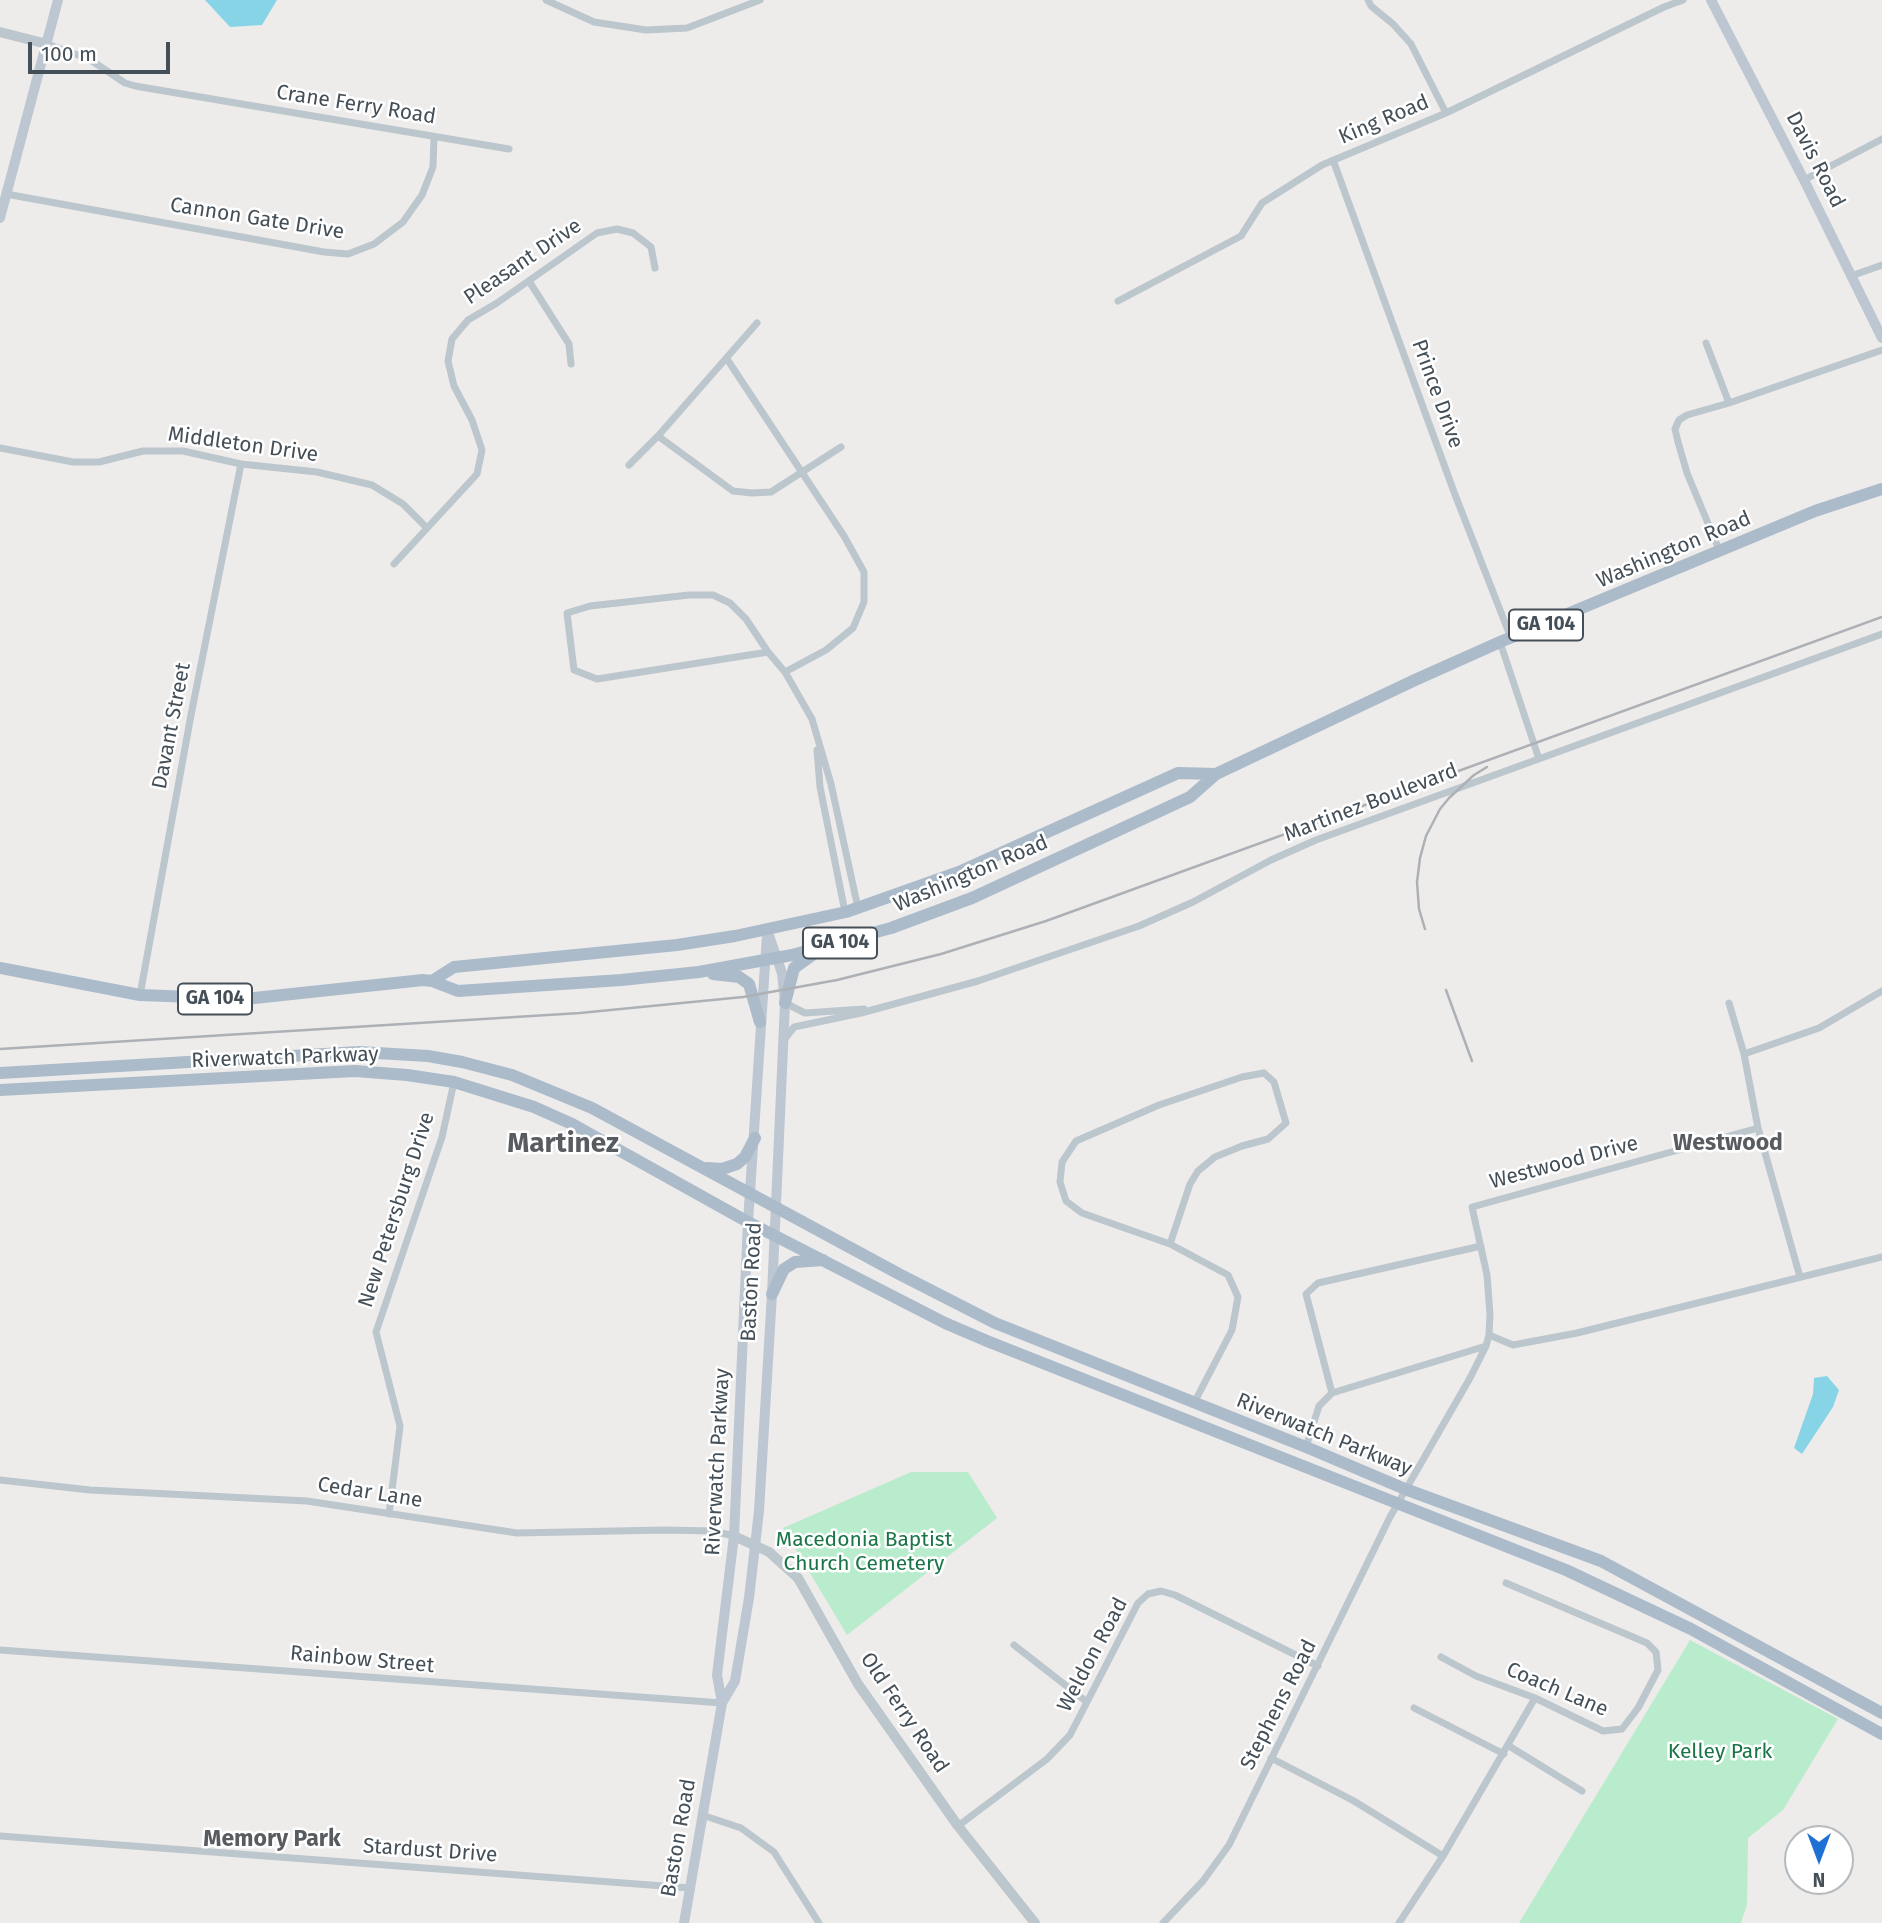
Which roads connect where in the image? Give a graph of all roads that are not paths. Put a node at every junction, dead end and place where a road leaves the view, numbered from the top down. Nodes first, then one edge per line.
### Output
1 (58, 0) edge
2 (546, 0) edge
3 (760, 0) edge
4 (1368, 0) edge
5 (1683, 0) edge
6 (1711, 0) edge
7 (0, 32) edge
8 (47, 44) junction
9 (1446, 113) junction
10 (434, 137) junction
11 (1882, 139) edge
12 (509, 149) dead end
13 (1333, 160) junction
14 (1804, 180) junction
15 (5, 186) edge
16 (0, 218) edge
17 (1882, 265) edge
18 (655, 268) dead end
19 (1851, 276) junction
20 (529, 281) junction
21 (1118, 301) dead end
22 (757, 323) dead end
23 (1882, 338) edge
24 (1706, 343) dead end
25 (1882, 350) edge
26 (727, 359) junction
27 (571, 364) dead end
28 (1729, 404) junction
29 (658, 436) junction
30 (841, 447) dead end
31 (0, 448) edge
32 (241, 464) junction
33 (629, 465) dead end
34 (802, 472) junction
35 (1882, 489) edge
36 (426, 527) junction
37 (1720, 552) junction
38 (394, 564) dead end
39 (1882, 634) edge
40 (1505, 640) junction
41 (768, 652) junction
42 (785, 672) junction
43 (816, 739) junction
44 (1539, 759) junction
45 (1216, 774) junction
46 (858, 908) junction
47 (845, 912) junction
48 (767, 930) junction
49 (824, 947) junction
50 (770, 959) junction
51 (0, 968) edge
52 (699, 972) junction
53 (432, 981) junction
54 (1882, 991) edge
55 (140, 995) junction
56 (785, 1003) junction
57 (1729, 1003) dead end
58 (875, 1008) junction
59 (760, 1022) junction
60 (783, 1041) junction
61 (1744, 1055) junction
62 (0, 1073) edge
63 (454, 1082) junction
64 (0, 1090) edge
65 (575, 1100) junction
66 (564, 1121) junction
67 (1758, 1129) junction
68 (754, 1138) junction
69 (702, 1167) junction
70 (751, 1192) junction
71 (775, 1205) junction
72 (748, 1222) junction
73 (774, 1235) junction
74 (1170, 1244) junction
75 (1481, 1246) junction
76 (1882, 1257) edge
77 (824, 1260) junction
78 (1800, 1278) junction
79 (772, 1294) junction
80 (1489, 1335) junction
81 (1486, 1346) junction
82 (1332, 1393) junction
83 (1194, 1402) junction
84 (1306, 1447) junction
85 (0, 1480) edge
86 (1405, 1489) junction
87 (1397, 1504) junction
88 (389, 1514) junction
89 (734, 1536) junction
90 (755, 1545) junction
91 (1506, 1583) dead end
92 (1014, 1645) dead end
93 (0, 1650) edge
94 (1441, 1657) dead end
95 (1318, 1667) junction
96 (1535, 1698) junction
97 (1087, 1702) junction
98 (722, 1703) junction
99 (1414, 1708) dead end
100 (1882, 1713) edge
101 (1882, 1734) edge
102 (1509, 1745) junction
103 (1504, 1754) junction
104 (1271, 1758) junction
105 (1582, 1791) dead end
106 (702, 1815) junction
107 (958, 1826) junction
108 (0, 1836) edge
109 (1443, 1856) junction
110 (690, 1888) junction
111 (684, 1923) edge
112 (819, 1923) edge
113 (1035, 1923) edge
114 (1163, 1923) edge
115 (1399, 1923) edge

1 - 8 main road
2 - 3 street
4 - 9 street
5 - 9 street, King Road
6 - 14 main road, Davis Road
7 - 8 street, Crane Ferry Road
8 - 10 street, Crane Ferry Road
8 - 15 main road
9 - 13 street, King Road
10 - 12 street, Crane Ferry Road
10 - 15 street, Cannon Gate Drive
11 - 14 street
13 - 21 street, King Road
13 - 40 street, Prince Drive
14 - 19 main road, Davis Road
15 - 16 main road
17 - 19 street
18 - 20 street, Pleasant Drive
19 - 23 main road, Davis Road
20 - 27 street
20 - 36 street, Pleasant Drive
22 - 26 street
24 - 28 street
25 - 28 street
26 - 29 street
26 - 34 street
28 - 37 street
29 - 33 street
29 - 34 street
30 - 34 street
31 - 32 street, Middleton Drive
32 - 36 street, Middleton Drive
32 - 55 street, Davant Street
34 - 42 street
35 - 37 main road, Washington Road / GA 104
36 - 38 street, Pleasant Drive
37 - 40 main road, Washington Road / GA 104
39 - 44 street, Martinez Boulevard
40 - 44 street, Prince Drive
40 - 45 main road, Washington Road / GA 104
41 - 41 street
41 - 42 street
42 - 43 street
43 - 46 street
43 - 47 street
44 - 58 street, Martinez Boulevard
45 - 46 main road, Washington Road / GA 104
45 - 49 main road, Washington Road / GA 104
46 - 47 main road, Washington Road / GA 104
47 - 48 main road, Washington Road / GA 104
48 - 50 main road, Baston Road
48 - 53 main road, Washington Road / GA 104
49 - 50 main road, Washington Road / GA 104
49 - 56 main road
50 - 52 main road, Washington Road / GA 104
50 - 56 main road, Baston Road
50 - 59 main road, Riverwatch Parkway
51 - 55 main road, Washington Road / GA 104
52 - 53 main road, Washington Road / GA 104
52 - 59 main road
53 - 55 main road, Washington Road / GA 104
54 - 61 street
56 - 58 street, Martinez Boulevard
56 - 60 main road, Baston Road
57 - 61 street
58 - 60 street, Martinez Boulevard
59 - 68 main road, Riverwatch Parkway
60 - 71 main road, Baston Road
61 - 67 street
62 - 65 main road, Riverwatch Parkway
63 - 64 main road, Riverwatch Parkway
63 - 66 main road, Riverwatch Parkway
63 - 88 street, New Petersburg Drive
65 - 66 main road
65 - 69 main road, Riverwatch Parkway
66 - 72 main road, Riverwatch Parkway
67 - 75 street, Westwood Drive
67 - 78 street
68 - 69 main road
68 - 70 main road, Riverwatch Parkway
69 - 70 main road, Riverwatch Parkway
70 - 71 main road, Riverwatch Parkway
70 - 72 main road, Riverwatch Parkway
71 - 73 main road, Baston Road
71 - 83 main road, Riverwatch Parkway
72 - 73 main road, Riverwatch Parkway
72 - 89 main road, Riverwatch Parkway
73 - 77 main road, Riverwatch Parkway
73 - 79 main road, Baston Road
74 - 74 street
74 - 83 street
75 - 80 street, Westwood Drive
75 - 82 street
76 - 78 street
77 - 79 main road
77 - 87 main road, Riverwatch Parkway
78 - 80 street
79 - 90 main road, Baston Road
80 - 81 street, Westwood Drive
81 - 82 street
81 - 86 street, Westwood Drive
82 - 84 street
83 - 84 main road, Riverwatch Parkway
84 - 86 main road, Riverwatch Parkway
85 - 88 street, Cedar Lane
86 - 87 street, Stephens Road
86 - 100 main road, Riverwatch Parkway
87 - 95 street, Stephens Road
87 - 101 main road, Riverwatch Parkway
88 - 89 street, Cedar Lane
89 - 90 street, Old Ferry Road
89 - 98 main road, Riverwatch Parkway
90 - 98 main road, Baston Road
90 - 107 street, Old Ferry Road
91 - 96 street, Coach Lane
92 - 97 street
93 - 98 street, Rainbow Street
94 - 96 street, Coach Lane
95 - 97 street, Weldon Road
95 - 104 street, Stephens Road
96 - 102 street
97 - 107 street, Weldon Road
98 - 106 main road, Baston Road
99 - 103 street
102 - 103 street
102 - 105 street
103 - 109 street
104 - 109 street
104 - 114 street, Stephens Road
106 - 110 main road, Baston Road
106 - 112 street
107 - 113 street, Old Ferry Road
108 - 110 street, Stardust Drive
109 - 115 street
110 - 111 main road, Baston Road

